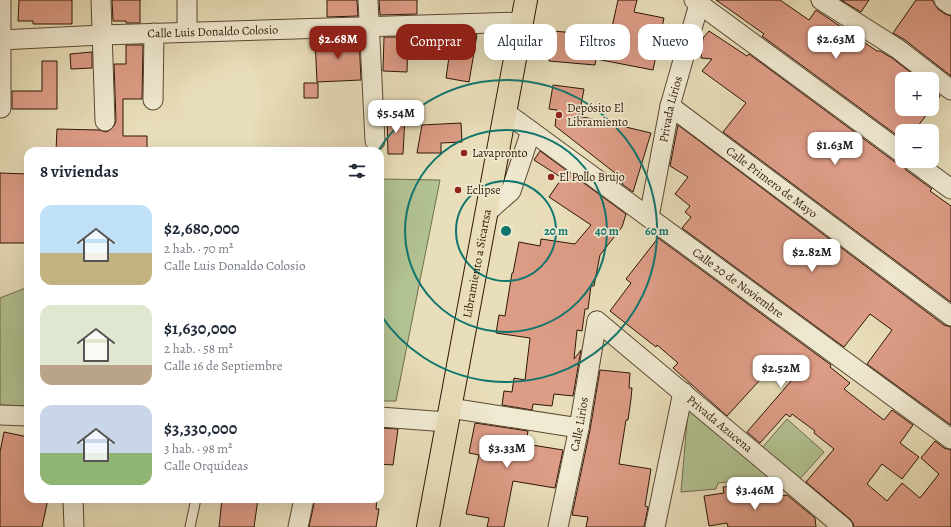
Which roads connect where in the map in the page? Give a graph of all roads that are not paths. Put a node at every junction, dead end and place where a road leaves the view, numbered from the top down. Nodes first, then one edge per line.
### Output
1 (1, 0) edge
2 (101, 0) edge
3 (187, 0) edge
4 (368, 0) edge
5 (526, 0) edge
6 (821, 0) edge
7 (944, 0) edge
8 (696, 2) edge
9 (951, 5) edge
10 (522, 22) junction
11 (369, 28) junction
12 (187, 32) junction
13 (154, 33) junction
14 (102, 34) junction
15 (0, 40) edge
16 (951, 90) edge
17 (153, 100) dead end
18 (670, 106) junction
19 (1, 108) dead end
20 (505, 112) junction
21 (104, 121) dead end
22 (531, 131) junction
23 (375, 141) dead end
24 (895, 148) edge
25 (922, 168) edge
26 (951, 189) edge
27 (486, 213) junction
28 (649, 217) junction
29 (951, 316) edge
30 (597, 321) joint
31 (683, 392) junction
32 (0, 415) edge
33 (449, 415) junction
34 (24, 416) edge
35 (384, 417) edge
36 (579, 428) junction
37 (951, 439) edge
38 (73, 503) edge
39 (195, 503) edge
40 (303, 503) edge
41 (74, 527) edge
42 (190, 527) edge
43 (298, 527) edge
44 (428, 527) edge
45 (558, 527) edge
46 (655, 527) edge
47 (843, 527) edge

1 - 15 street
2 - 14 street
3 - 12 street
4 - 11 street
5 - 10 main road, Libramiento a Sicartsa
6 - 16 street
7 - 9 street
8 - 18 street, Privada Lirios
8 - 24 street
10 - 11 street, Calle Luis Donaldo Colosio
10 - 20 main road, Libramiento a Sicartsa
11 - 12 street, Calle Luis Donaldo Colosio
11 - 23 street
12 - 13 street, Calle Luis Donaldo Colosio
13 - 14 street, Calle Luis Donaldo Colosio
13 - 17 street
14 - 15 street, Calle Luis Donaldo Colosio
14 - 21 street
15 - 19 street
18 - 28 street, Privada Lirios
18 - 29 street, Calle Primero de Mayo
20 - 22 street, Calle 20 de Noviembre
20 - 27 main road, Libramiento a Sicartsa
22 - 27 street
22 - 28 street, Calle 20 de Noviembre
25 - 26 street
27 - 33 main road, Libramiento a Sicartsa
28 - 37 street, Calle 20 de Noviembre
30 - 31 street, Privada Azucena
30 - 36 street, Calle Lirios
31 - 46 street
31 - 47 street, Privada Azucena
32 - 34 street
33 - 35 street
33 - 36 street
33 - 44 main road, Libramiento a Sicartsa
36 - 45 street, Calle Lirios
38 - 41 street
39 - 42 lane
40 - 43 street

